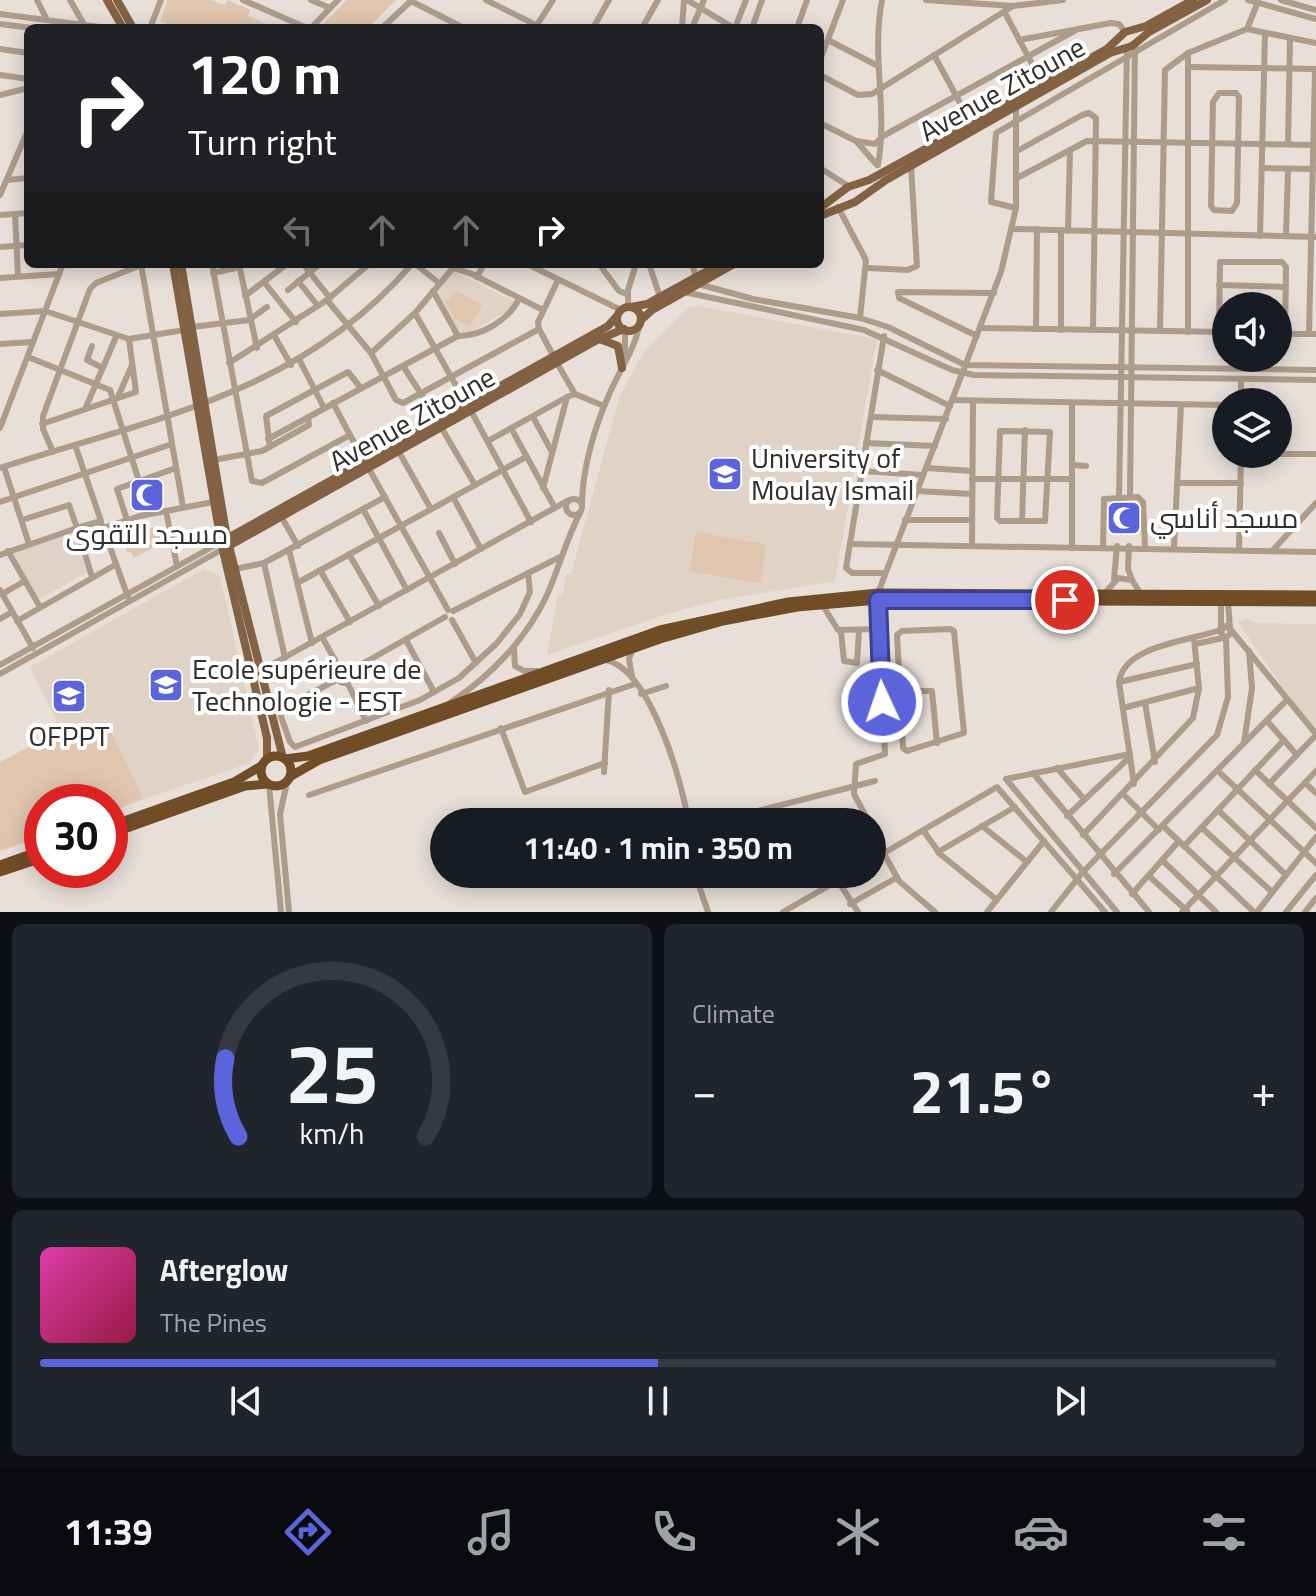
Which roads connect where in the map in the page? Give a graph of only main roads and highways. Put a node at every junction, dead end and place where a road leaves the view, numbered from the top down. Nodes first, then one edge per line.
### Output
1 (107, 0) edge
2 (117, 0) edge
3 (1193, 0) edge
4 (1207, 0) edge
5 (121, 24) edge
6 (131, 24) edge
7 (1125, 33) junction
8 (1131, 47) junction
9 (846, 188) junction
10 (855, 201) junction
11 (824, 205) edge
12 (824, 214) edge
13 (174, 268) edge
14 (181, 268) edge
15 (716, 268) edge
16 (727, 268) edge
17 (700, 283) junction
18 (624, 310) junction
19 (641, 322) junction
20 (188, 328) junction
21 (624, 330) junction
22 (597, 340) junction
23 (556, 360) junction
24 (623, 365) road end
25 (200, 404) junction
26 (439, 424) junction
27 (367, 464) junction
28 (225, 544) junction
29 (1316, 595) edge
30 (878, 596) junction
31 (1316, 602) edge
32 (284, 758) junction
33 (264, 762) junction
34 (289, 779) junction
35 (268, 784) junction
36 (128, 820) edge
37 (128, 828) edge
38 (24, 856) edge
39 (24, 864) edge
40 (0, 865) edge
41 (0, 872) edge

1 - 5 main road
2 - 6 main road
3 - 7 main road, Avenue Zitoune
4 - 8 main road, Avenue Zitoune
7 - 8 main road
7 - 8 main road
7 - 9 main road, Avenue Zitoune
8 - 10 main road, Avenue Zitoune
9 - 10 main road
9 - 10 main road
9 - 11 main road, Avenue Zitoune
10 - 12 main road, Avenue Zitoune
13 - 20 main road
14 - 20 main road
15 - 17 main road, Avenue Zitoune
16 - 17 main road, Avenue Zitoune
17 - 18 main road, Avenue Zitoune
17 - 19 main road, Avenue Zitoune
18 - 19 main road
18 - 21 main road
18 - 23 main road, Avenue Zitoune
19 - 21 main road, Avenue Zitoune
20 - 25 main road
21 - 22 main road, Avenue Zitoune
22 - 23 main road, Avenue Zitoune
22 - 24 main road
23 - 26 main road, Avenue Zitoune
25 - 28 main road
25 - 28 main road
26 - 27 main road, Avenue Zitoune
26 - 27 main road, Avenue Zitoune
27 - 28 main road, Avenue Zitoune
27 - 28 main road, Avenue Zitoune
28 - 32 main road
28 - 33 main road
29 - 30 highway
30 - 31 highway
30 - 32 highway
30 - 34 highway
32 - 33 highway
32 - 34 highway
33 - 35 highway
33 - 36 highway
34 - 35 highway
35 - 37 highway
38 - 40 highway
39 - 41 highway

